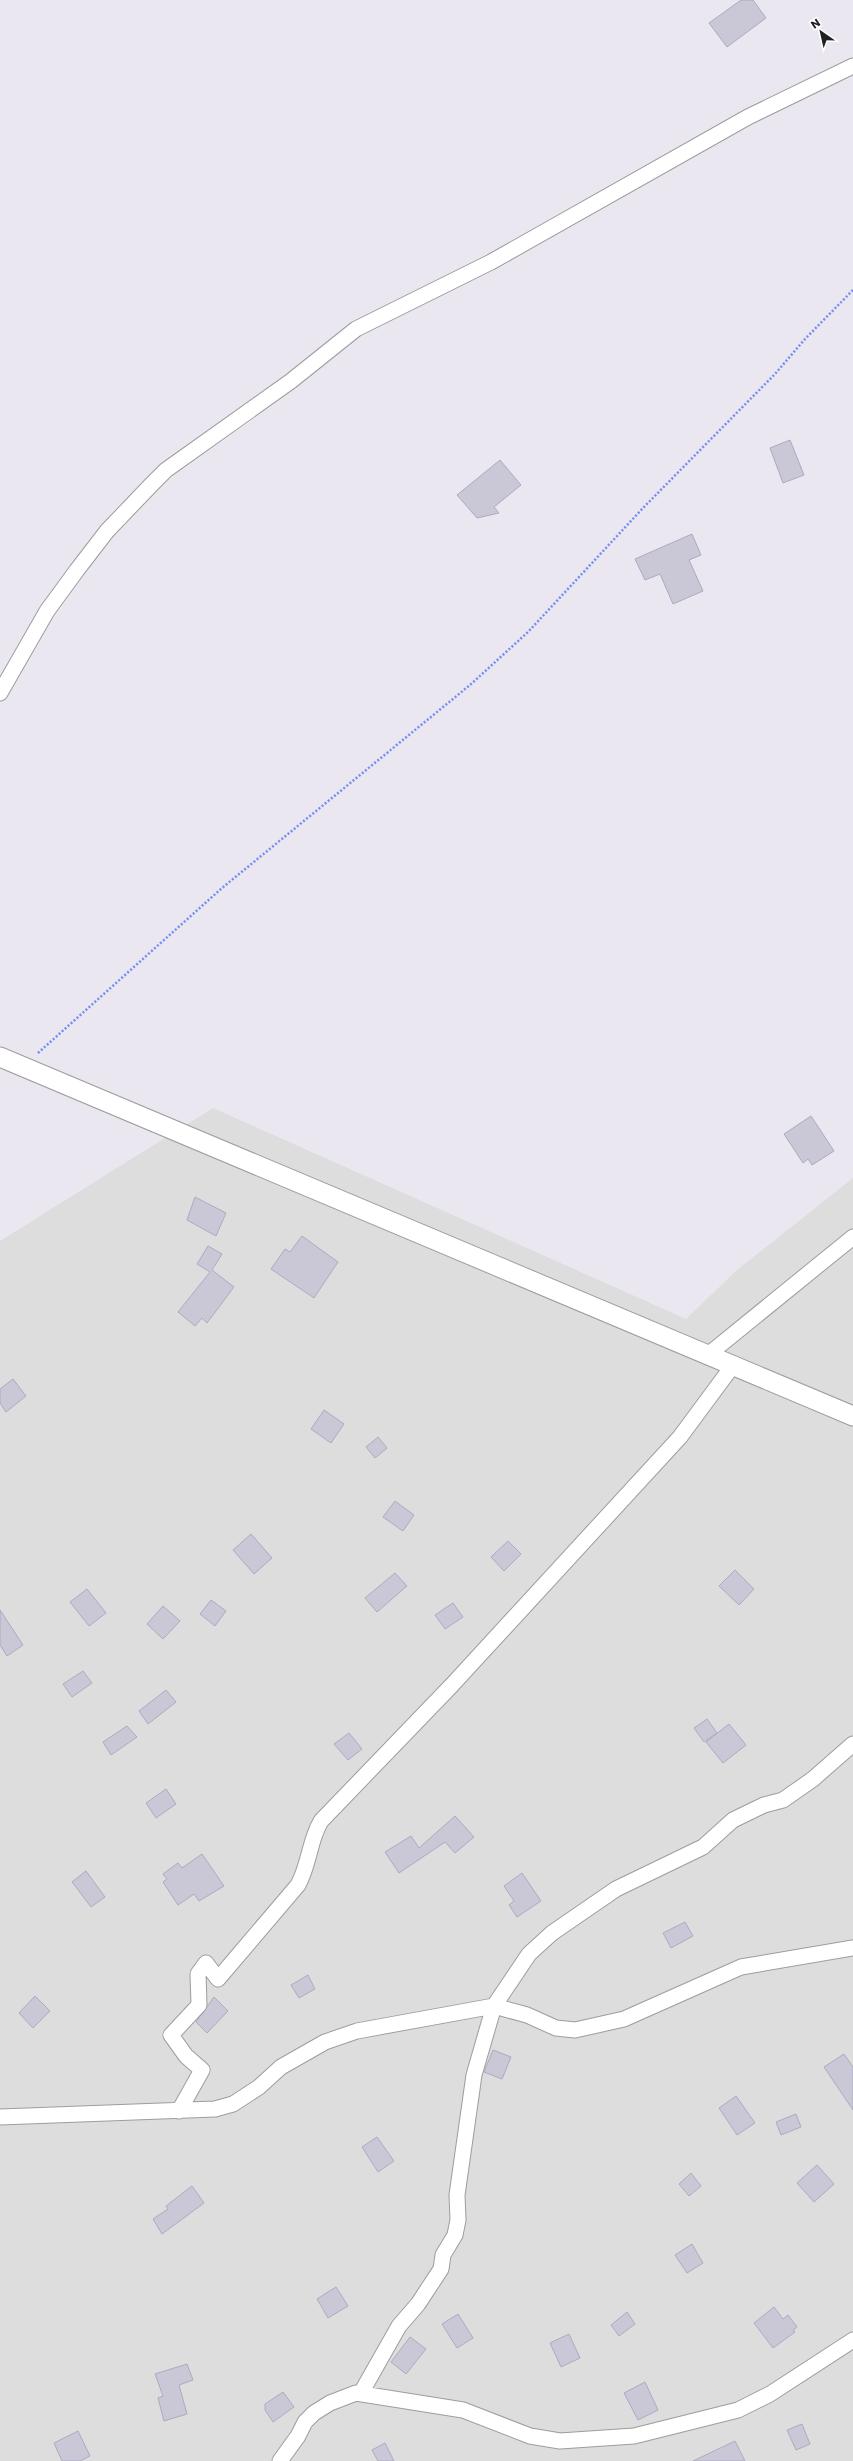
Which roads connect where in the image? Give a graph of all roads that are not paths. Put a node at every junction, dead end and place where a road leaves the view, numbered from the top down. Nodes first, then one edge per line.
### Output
1 (853, 66) edge
2 (0, 693) edge
3 (0, 1057) edge
4 (853, 1237) edge
5 (709, 1354) junction
6 (734, 1364) junction
7 (853, 1416) edge
8 (853, 1744) edge
9 (853, 1948) edge
10 (494, 2006) junction
11 (179, 2111) junction
12 (0, 2117) edge
13 (853, 2340) edge
14 (361, 2393) junction
15 (280, 2461) edge

1 - 2 street
3 - 5 street
4 - 5 street
5 - 6 street
6 - 7 street
6 - 11 street
8 - 10 street
9 - 10 street
10 - 11 street
10 - 14 street
11 - 12 street
13 - 14 street
14 - 15 street

